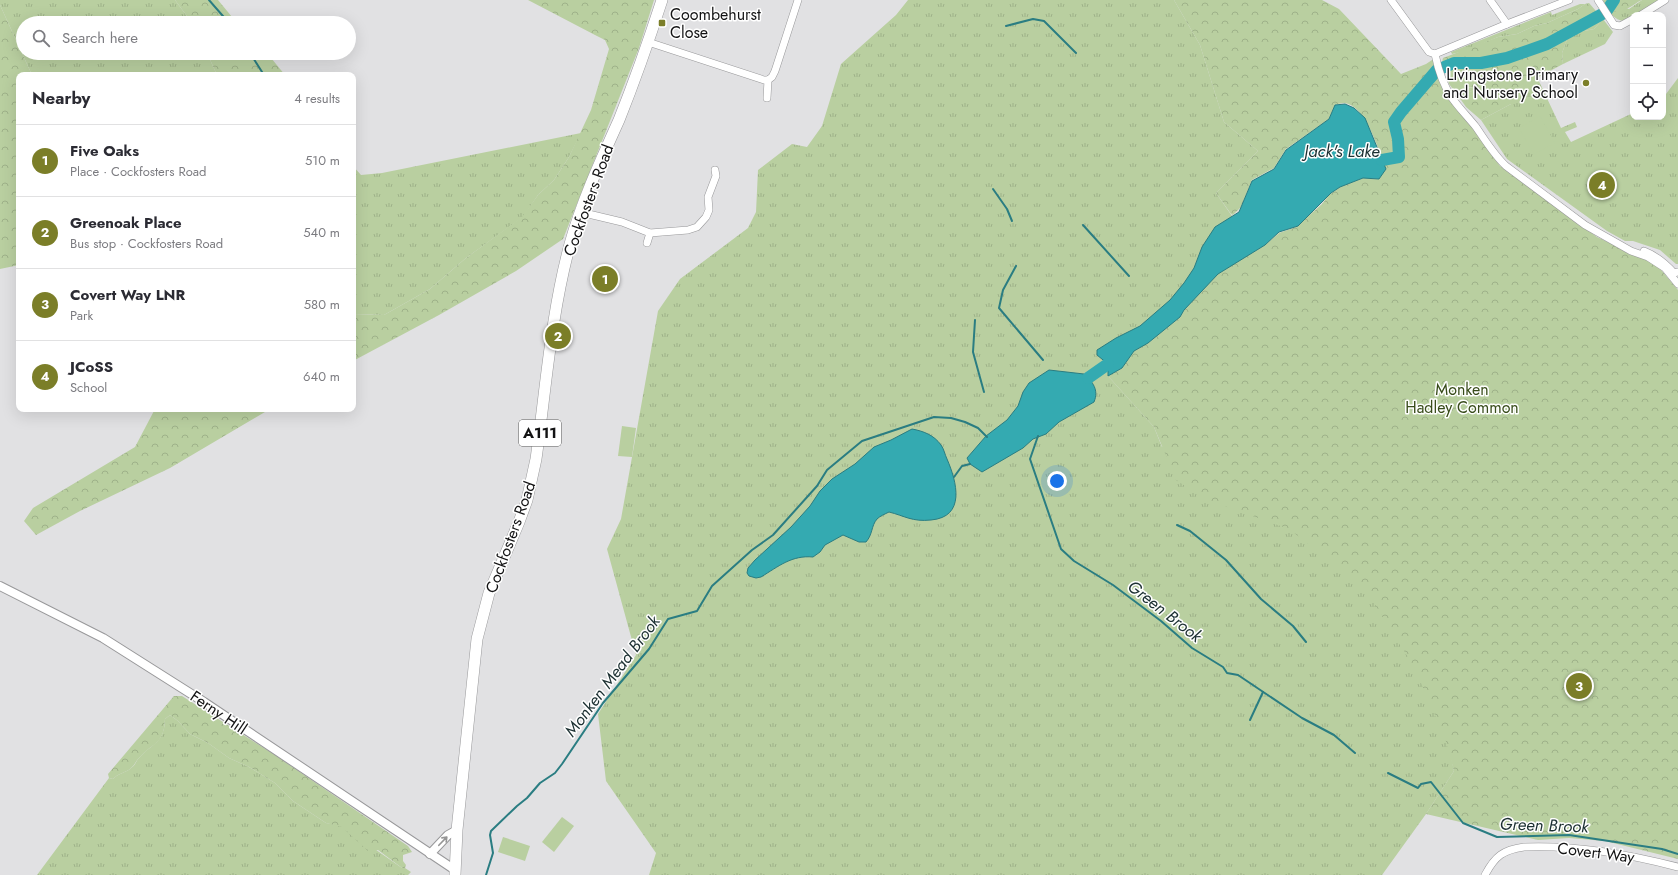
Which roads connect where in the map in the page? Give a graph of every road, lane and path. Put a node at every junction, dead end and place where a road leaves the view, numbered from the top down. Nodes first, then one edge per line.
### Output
1 (662, 0) edge
2 (798, 0) edge
3 (1391, 0) edge
4 (1490, 0) edge
5 (1569, 0) edge
6 (1665, 0) edge
7 (1560, 2) edge
8 (1600, 3) edge
9 (1646, 12) edge
10 (1630, 21) edge
11 (1507, 24) junction
12 (648, 42) junction
13 (1432, 53) junction
14 (768, 80) junction
15 (767, 98) dead end
16 (714, 170) dead end
17 (580, 212) junction
18 (650, 233) junction
19 (647, 243) dead end
20 (1620, 245) junction
21 (1678, 272) edge
22 (1678, 284) edge
23 (0, 586) edge
24 (457, 830) junction
25 (430, 854) junction
26 (1678, 867) edge
27 (455, 872) edge
28 (1485, 875) edge

1 - 12 main road, Cockfosters Road / A111
2 - 14 street
3 - 13 street
4 - 11 street
5 - 7 street
6 - 9 street
7 - 11 street
8 - 10 street
11 - 13 street
12 - 14 street
12 - 17 main road, Cockfosters Road / A111
13 - 20 street
14 - 15 street
16 - 18 street
17 - 18 street
17 - 24 main road, Cockfosters Road / A111
18 - 19 street
20 - 21 street
20 - 22 street
23 - 25 street, Ferny Hill
25 -> 24 street
24 - 27 main road, Cockfosters Road / A111
25 - 27 street, Ferny Hill
26 - 28 street, Covert Way

